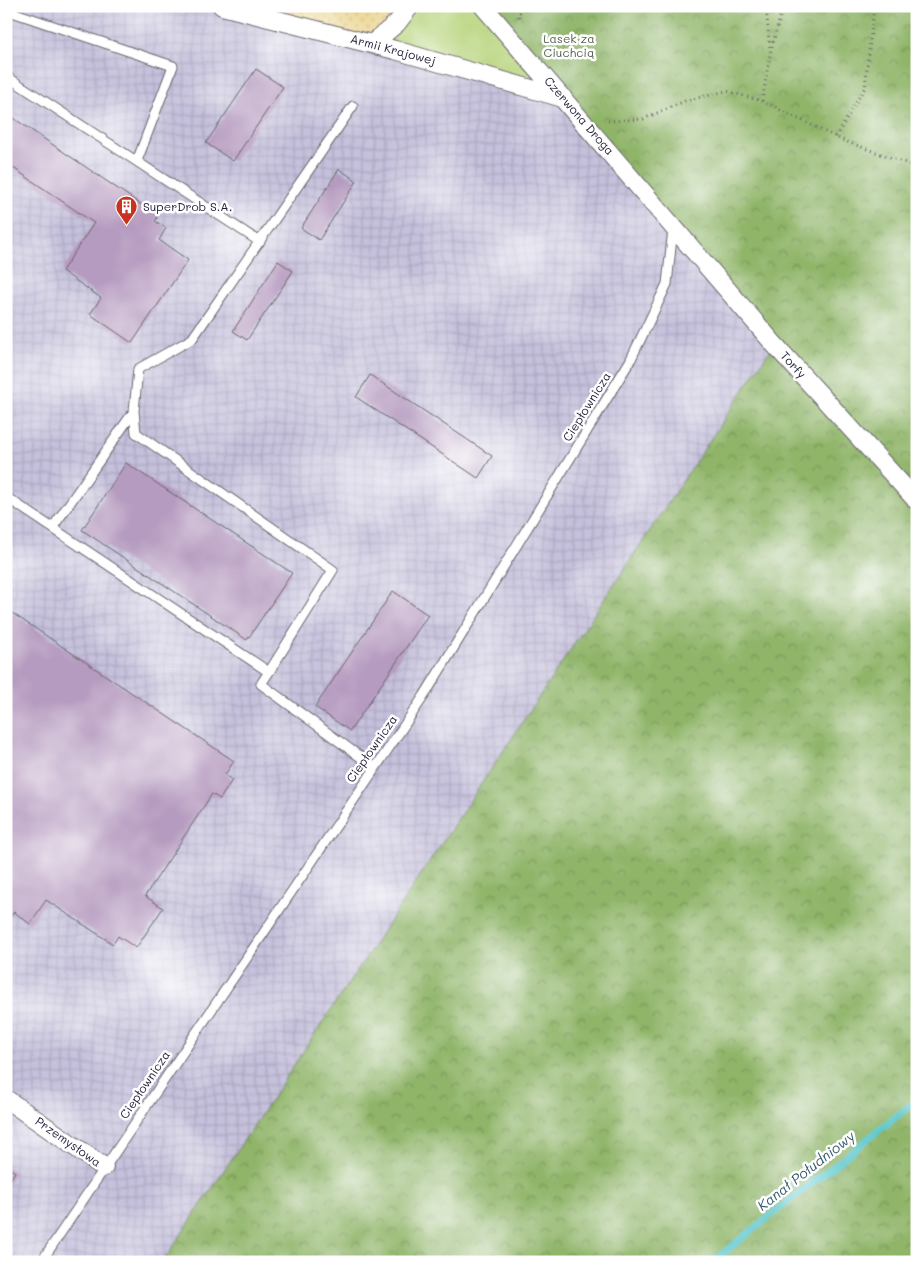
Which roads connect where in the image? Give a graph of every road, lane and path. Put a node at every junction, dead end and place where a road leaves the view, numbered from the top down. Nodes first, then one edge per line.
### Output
1 (222, 6) edge
2 (410, 6) edge
3 (483, 6) edge
4 (766, 6) edge
5 (783, 6) edge
6 (874, 6) edge
7 (6, 10) edge
8 (372, 44) junction
9 (770, 54) junction
10 (6, 76) edge
11 (563, 98) junction
12 (762, 101) junction
13 (353, 106) dead end
14 (584, 122) junction
15 (836, 137) junction
16 (136, 161) junction
17 (917, 167) edge
18 (674, 226) junction
19 (260, 242) junction
20 (134, 411) junction
21 (6, 497) edge
22 (917, 501) edge
23 (53, 527) junction
24 (269, 672) junction
25 (374, 767) junction
26 (6, 1099) edge
27 (104, 1167) junction
28 (41, 1262) edge

1 - 8 street, Armii Krajowej
2 - 8 street
3 - 11 street, Czerwona Droga
4 - 9 path
5 - 9 path
6 - 15 path
7 - 16 lane
8 - 11 street, Armii Krajowej
9 - 12 path
10 - 16 lane
11 - 14 street, Czerwona Droga
12 - 14 path
12 - 15 path
13 - 19 lane
14 - 18 street, Czerwona Droga
15 - 17 path
16 - 19 lane
18 - 22 street, Torfy
18 - 25 lane, Ciepłownicza
19 - 20 lane
20 - 23 lane
20 - 24 lane
21 - 23 lane
23 - 24 lane
24 - 25 lane
25 - 27 lane, Ciepłownicza
26 - 27 street, Przemysłowa
27 - 28 lane, Ciepłownicza

